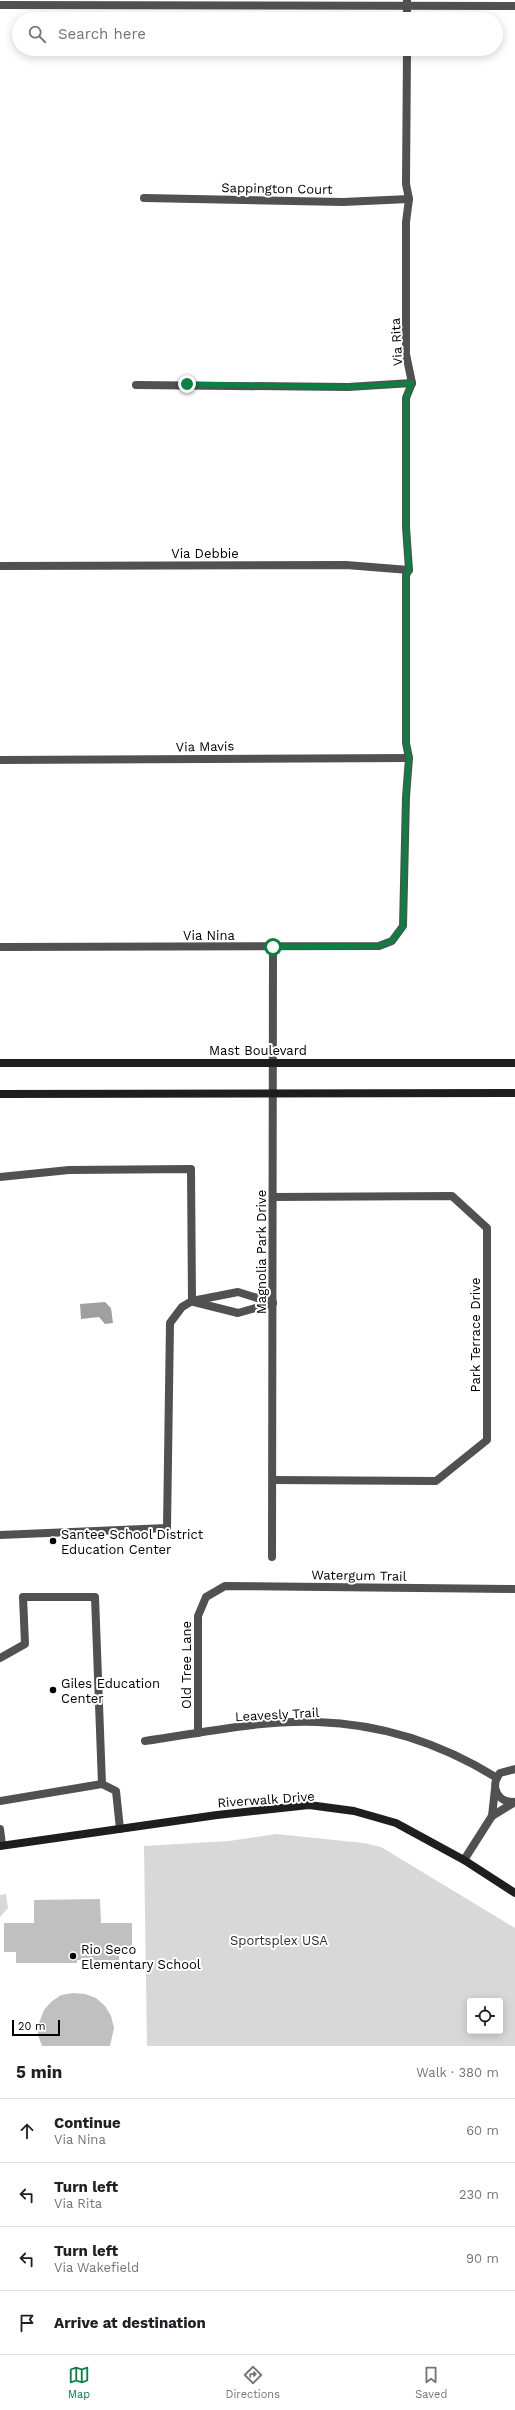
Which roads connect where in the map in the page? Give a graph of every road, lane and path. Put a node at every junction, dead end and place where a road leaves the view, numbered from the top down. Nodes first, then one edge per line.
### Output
1 (407, 3) edge
2 (0, 5) edge
3 (515, 6) edge
4 (407, 56) edge
5 (144, 198) dead end
6 (409, 200) junction
7 (412, 383) junction
8 (136, 385) dead end
9 (0, 566) edge
10 (409, 570) junction
11 (409, 758) junction
12 (0, 760) edge
13 (405, 920) joint
14 (0, 947) edge
15 (273, 947) junction
16 (272, 1062) junction
17 (0, 1063) edge
18 (515, 1063) edge
19 (272, 1093) junction
20 (515, 1093) edge
21 (0, 1094) edge
22 (0, 1177) edge
23 (273, 1197) junction
24 (192, 1301) junction
25 (273, 1303) junction
26 (273, 1480) junction
27 (0, 1535) edge
28 (272, 1557) dead end
29 (515, 1589) edge
30 (206, 1598) joint
31 (0, 1658) edge
32 (198, 1733) junction
33 (145, 1741) dead end
34 (513, 1768) edge
35 (496, 1778) junction
36 (102, 1784) junction
37 (495, 1789) junction
38 (0, 1801) edge
39 (515, 1802) edge
40 (492, 1816) junction
41 (120, 1828) junction
42 (0, 1829) edge
43 (1, 1846) edge
44 (464, 1860) junction
45 (515, 1893) edge

1 - 2 street
1 - 3 street
4 - 6 street, Via Rita
5 - 6 street, Sappington Court
6 - 7 street, Via Rita
7 - 8 street
7 - 10 street, Via Rita
9 - 10 street, Via Debbie
10 - 11 street, Via Rita
11 - 12 street, Via Mavis
11 - 13 street, Via Rita
13 - 15 street, Via Nina
14 - 15 street, Via Nina
15 - 16 street, Magnolia Park Drive
16 - 17 main road, Mast Boulevard
16 - 18 main road, Mast Boulevard
16 - 19 street, Magnolia Park Drive
19 - 20 main road
19 - 21 main road
19 - 23 street, Magnolia Park Drive
22 - 24 street
23 - 25 street, Magnolia Park Drive
23 - 26 street, Park Terrace Drive
24 - 25 street
24 - 25 street
24 - 27 street
25 - 26 street, Magnolia Park Drive
26 - 28 street, Magnolia Park Drive
29 - 30 street, Watergum Trail
30 - 32 street, Old Tree Lane
31 - 36 street
32 - 33 street, Leavesly Trail
32 - 35 street, Leavesly Trail
34 - 35 street
35 - 37 street
36 - 38 street
36 - 41 street
37 - 39 street
37 - 40 street
39 - 40 street
40 - 44 street
41 - 43 main road, Riverwalk Drive
41 - 44 main road, Riverwalk Drive
42 - 43 street
44 - 45 main road, Riverwalk Drive

